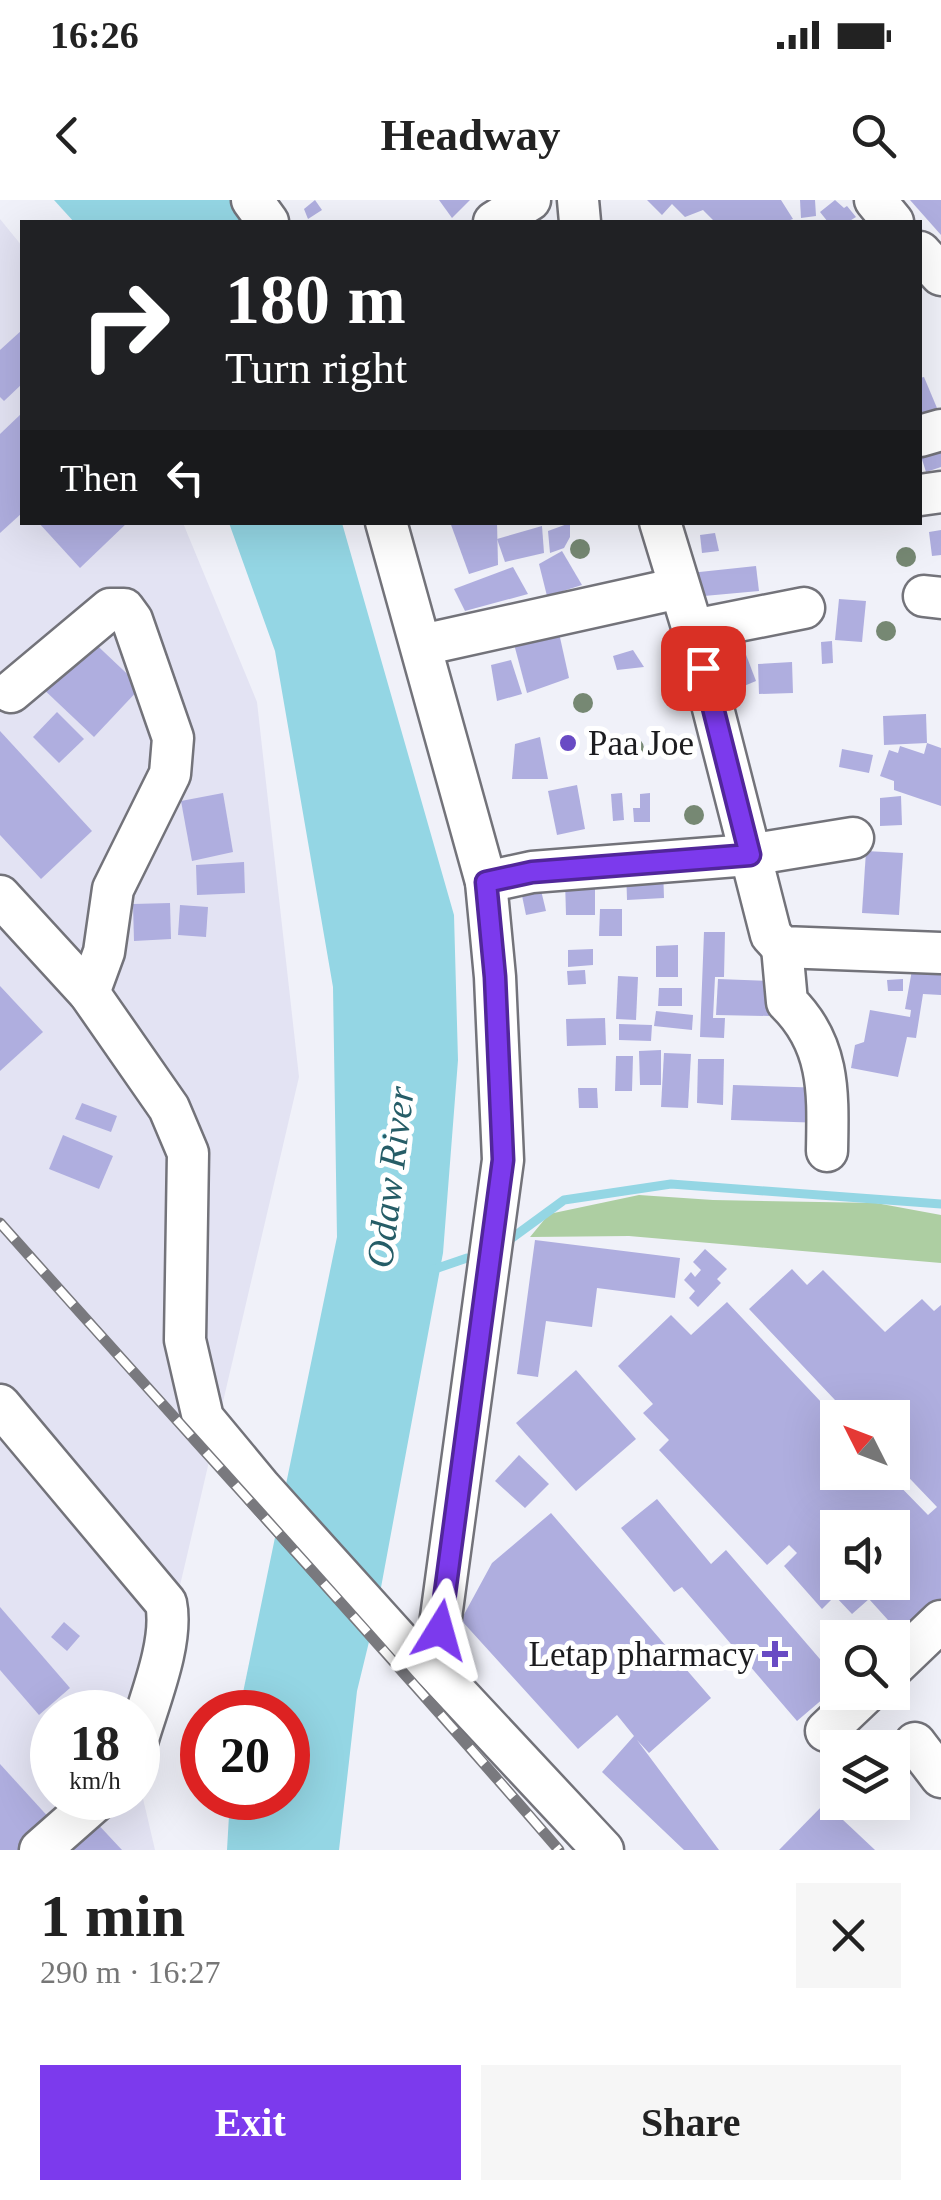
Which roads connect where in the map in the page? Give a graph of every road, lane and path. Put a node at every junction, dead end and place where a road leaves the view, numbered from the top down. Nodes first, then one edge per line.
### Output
1 (530, 200) edge
2 (875, 200) edge
3 (497, 220) edge
4 (891, 220) edge
5 (922, 254) edge
6 (941, 275) edge
7 (387, 525) edge
8 (661, 525) edge
9 (679, 588) junction
10 (804, 608) dead end
11 (694, 630) junction
12 (422, 645) junction
13 (11, 692) dead end
14 (853, 838) dead end
15 (750, 855) junction
16 (486, 882) junction
17 (0, 896) edge
18 (796, 948) junction
19 (941, 953) edge
20 (89, 993) junction
21 (827, 1152) dead end
22 (0, 1405) edge
23 (941, 1621) edge
24 (910, 1651) edge
25 (434, 1669) junction
26 (152, 1690) edge
27 (849, 1710) edge
28 (828, 1730) edge
29 (915, 1743) dead end
30 (941, 1777) edge
31 (74, 1820) edge
32 (40, 1850) edge
33 (604, 1850) edge

1 - 3 street
2 - 4 street
5 - 6 street
7 - 12 street
8 - 9 street
9 - 11 street
9 - 12 street
10 - 11 street
11 - 15 street
12 - 16 street
13 - 20 street
14 - 15 street
15 - 16 street
15 - 18 street
16 - 25 street
17 - 20 street
18 - 19 street
18 - 21 street
20 - 25 street
22 - 26 street
23 - 24 street
25 - 33 street
27 - 28 street
29 - 30 street
31 - 32 street

